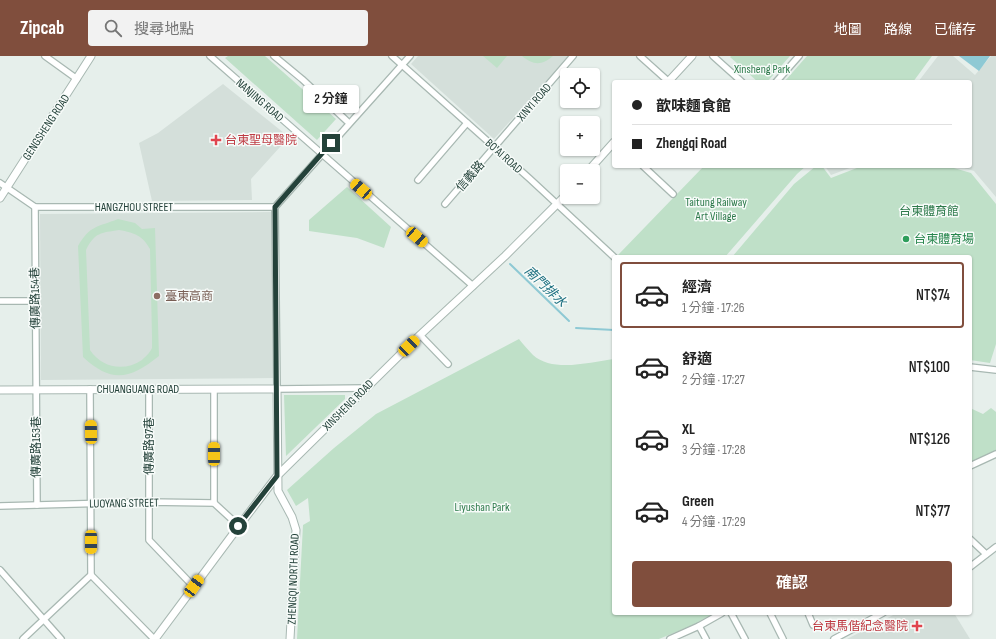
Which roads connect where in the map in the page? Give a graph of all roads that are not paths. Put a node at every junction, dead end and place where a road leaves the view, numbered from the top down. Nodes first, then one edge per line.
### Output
1 (45, 56) edge
2 (91, 56) edge
3 (274, 56) edge
4 (392, 56) edge
5 (410, 56) edge
6 (573, 56) edge
7 (640, 56) edge
8 (692, 56) edge
9 (713, 56) edge
10 (799, 56) edge
11 (214, 57) edge
12 (402, 65) junction
13 (77, 78) junction
14 (666, 80) edge
15 (670, 80) edge
16 (740, 80) edge
17 (778, 80) edge
18 (349, 123) junction
19 (467, 123) junction
20 (612, 144) edge
21 (494, 147) junction
22 (322, 153) junction
23 (594, 164) edge
24 (645, 168) edge
25 (418, 180) dead end
26 (0, 183) edge
27 (7, 188) junction
28 (673, 194) dead end
29 (0, 198) edge
30 (445, 204) dead end
31 (558, 204) junction
32 (35, 207) junction
33 (275, 207) junction
34 (612, 255) edge
35 (473, 286) junction
36 (0, 301) edge
37 (35, 301) junction
38 (420, 335) junction
39 (448, 364) dead end
40 (972, 367) edge
41 (996, 370) edge
42 (366, 388) junction
43 (36, 389) junction
44 (90, 389) junction
45 (148, 389) junction
46 (214, 389) junction
47 (277, 389) junction
48 (0, 390) edge
49 (996, 454) edge
50 (972, 465) edge
51 (277, 476) junction
52 (148, 502) junction
53 (214, 503) junction
54 (91, 504) junction
55 (37, 505) junction
56 (0, 506) edge
57 (238, 526) junction
58 (972, 540) edge
59 (992, 551) edge
60 (972, 565) edge
61 (0, 570) edge
62 (91, 575) junction
63 (194, 586) junction
64 (718, 615) edge
65 (732, 615) edge
66 (771, 615) edge
67 (809, 615) edge
68 (879, 615) edge
69 (44, 620) junction
70 (813, 625) dead end
71 (699, 626) junction
72 (23, 639) edge
73 (61, 639) edge
74 (154, 639) edge
75 (290, 639) edge
76 (670, 639) edge
77 (706, 639) edge
78 (745, 639) edge
79 (782, 639) edge
80 (834, 639) edge

1 - 13 street
2 - 13 street, GENGSHENG ROAD
3 - 18 street
4 - 12 street, BO'AI ROAD
5 - 12 street
6 - 21 street, XINYI ROAD
7 - 14 street
8 - 15 street
9 - 16 street
10 - 17 street
11 - 22 street, NANJING ROAD
12 - 18 street
12 - 19 street, BO'AI ROAD
13 - 27 street, GENGSHENG ROAD
18 - 22 street
19 - 21 street, BO'AI ROAD
19 - 25 street
20 - 23 street
21 - 30 street, 信義路
21 - 31 street, BO'AI ROAD
22 - 33 street
22 - 35 street, NANJING ROAD
24 - 28 street
26 - 27 street
27 - 29 street, GENGSHENG ROAD
27 - 32 street
31 - 34 street, BO'AI ROAD
31 - 35 street, XINSHENG ROAD
32 - 33 street, HANGZHOU STREET
32 - 37 street, 傳廣路154巷
33 - 47 street
35 - 38 street, XINSHENG ROAD
36 - 37 street
37 - 43 street, 傳廣路154巷
38 - 39 street
38 - 42 street, XINSHENG ROAD
40 - 41 street
42 - 47 street
42 - 51 street, XINSHENG ROAD
43 - 44 street, CHUANGUANG ROAD
43 - 48 street, CHUANGUANG ROAD
43 - 55 street, 傳廣路153巷
44 - 45 street, CHUANGUANG ROAD
44 - 54 street
45 - 46 street, CHUANGUANG ROAD
45 - 52 street, 傳廣路97巷
46 - 47 street, CHUANGUANG ROAD
46 - 53 street
47 - 51 street, ZHENGQI NORTH ROAD
49 - 50 street
51 - 57 street, XINSHENG ROAD
51 - 75 street, ZHENGQI NORTH ROAD
52 - 53 street, LUOYANG STREET
52 - 54 street, LUOYANG STREET
52 - 63 street, 傳廣路97巷
53 - 57 street
54 - 55 street, LUOYANG STREET
54 - 62 street
55 - 56 street, LUOYANG STREET
57 - 63 street, XINSHENG ROAD
58 - 59 street
59 - 60 street
61 - 69 street
62 - 69 street
62 - 74 street
63 - 74 street, XINSHENG ROAD
64 - 71 street
65 - 78 street
66 - 79 street
67 - 70 street
68 - 80 street
69 - 72 street
69 - 73 street
71 - 76 street
71 - 77 street

